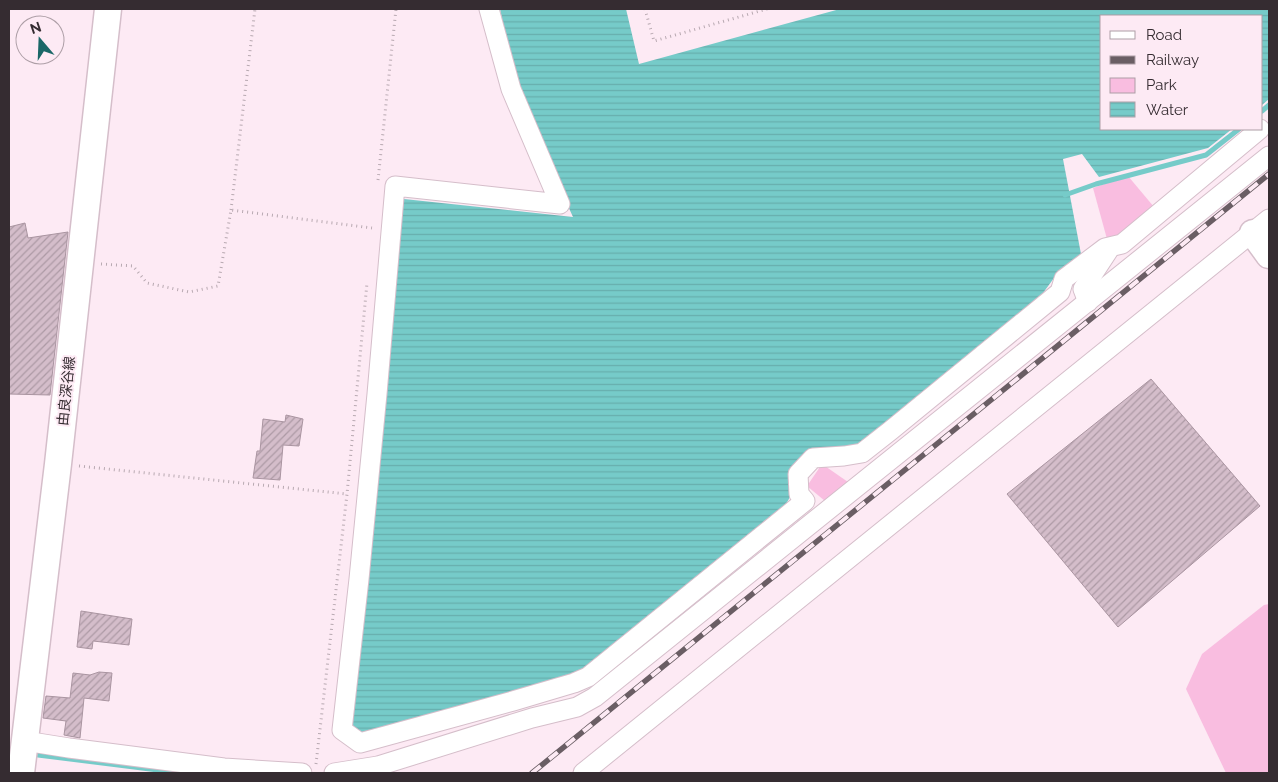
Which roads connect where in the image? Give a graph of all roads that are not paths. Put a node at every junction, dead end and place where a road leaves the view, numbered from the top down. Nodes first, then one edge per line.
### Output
1 (108, 9) edge
2 (489, 9) edge
3 (1259, 130) edge
4 (1269, 156) edge
5 (1261, 226) edge
6 (1111, 246) junction
7 (1269, 255) edge
8 (1088, 302) junction
9 (19, 742) edge
10 (21, 773) edge
11 (302, 773) edge
12 (334, 773) edge
13 (583, 773) edge

1 - 9 main road, 由良深谷線
2 - 6 street
3 - 6 street
4 - 8 street
5 - 7 main road
5 - 13 street
6 - 8 street
8 - 12 street
9 - 10 main road, 由良深谷線
9 - 11 street

